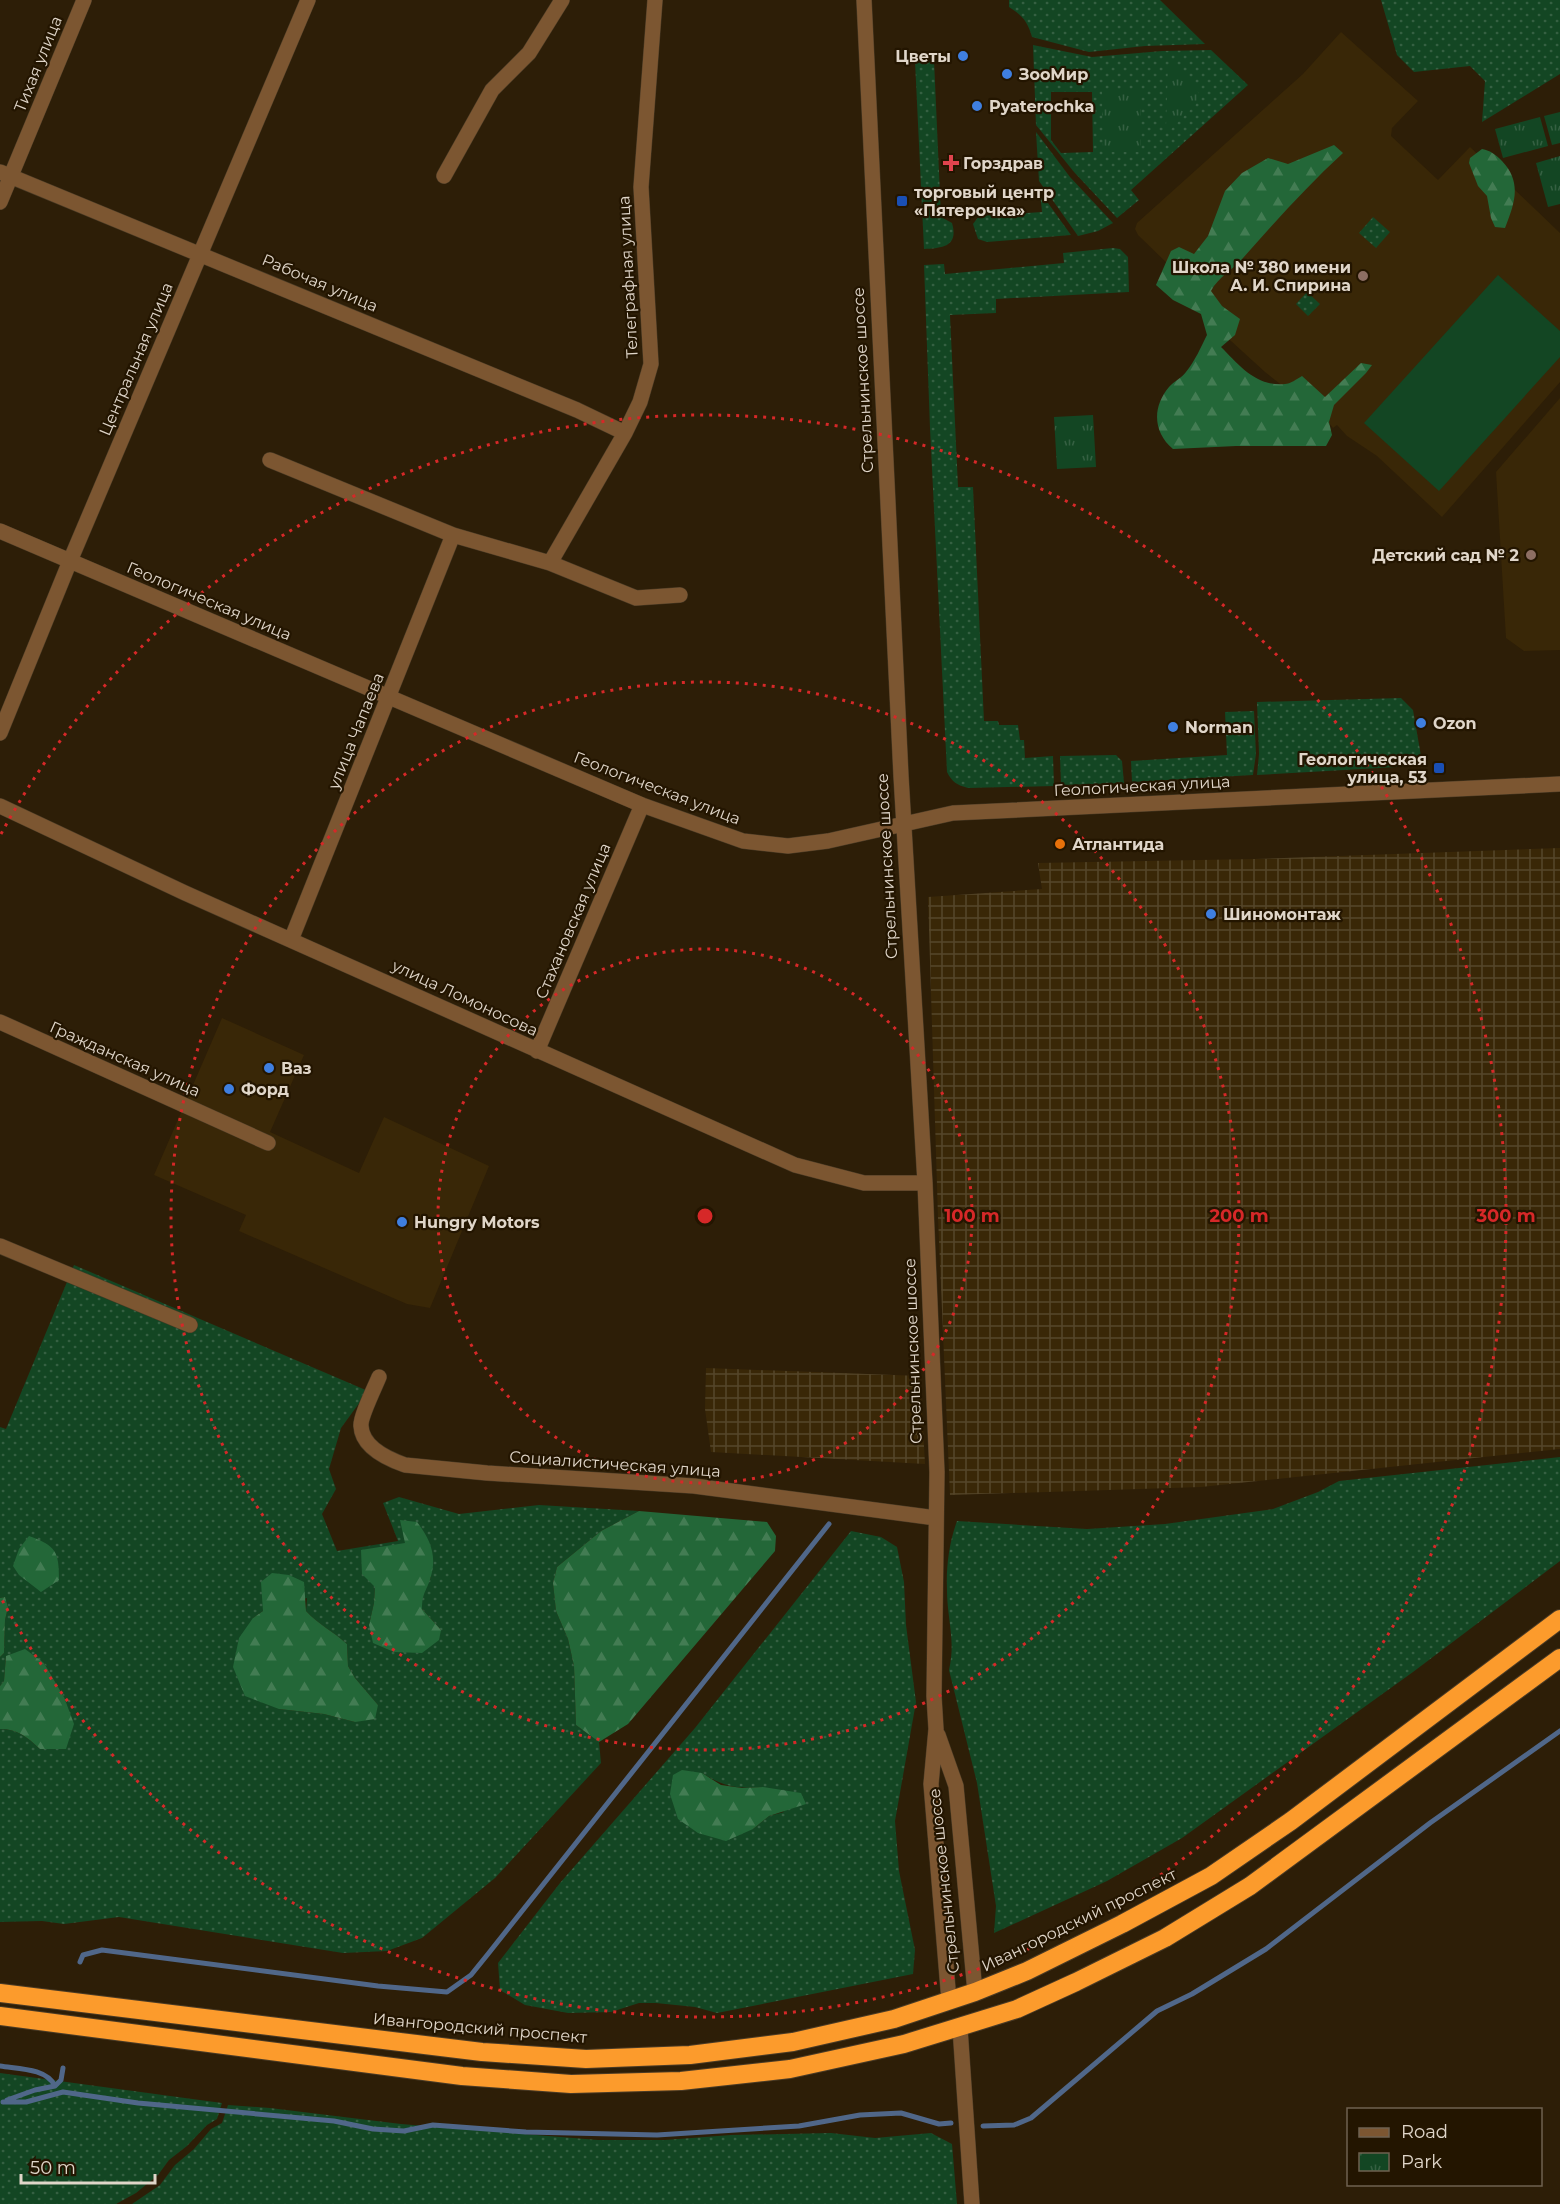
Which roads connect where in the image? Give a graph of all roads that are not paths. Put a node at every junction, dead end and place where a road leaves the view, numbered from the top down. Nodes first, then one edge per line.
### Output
1 (84, 0) edge
2 (308, 0) edge
3 (562, 0) edge
4 (655, 0) edge
5 (864, 0) edge
6 (6, 173) edge
7 (444, 176) dead end
8 (0, 202) edge
9 (201, 253) junction
10 (625, 433) junction
11 (270, 460) dead end
12 (0, 531) edge
13 (453, 535) junction
14 (70, 561) junction
15 (550, 563) junction
16 (680, 595) dead end
17 (390, 697) junction
18 (0, 733) edge
19 (1560, 784) edge
20 (642, 805) junction
21 (0, 806) edge
22 (904, 824) junction
23 (291, 940) junction
24 (0, 1022) edge
25 (537, 1051) junction
26 (268, 1143) dead end
27 (925, 1183) junction
28 (0, 1246) edge
29 (190, 1325) dead end
30 (379, 1377) dead end
31 (936, 1518) junction
32 (1560, 1619) edge
33 (1560, 1658) edge
34 (936, 1729) junction
35 (975, 1992) junction
36 (0, 1993) edge
37 (950, 2001) junction
38 (0, 2016) edge
39 (960, 2028) junction
40 (972, 2204) edge

1 - 6 street, Тихая улица
2 - 9 street, Центральная улица
3 - 7 street
4 - 10 street, Телеграфная улица
5 - 22 street, Стрельнинское шоссе
6 - 8 street, Тихая улица
6 - 9 street, Рабочая улица
9 - 10 street, Рабочая улица
9 - 14 street, Центральная улица
10 - 15 street, Телеграфная улица
11 - 13 street
12 - 14 street, Геологическая улица
13 - 15 street
13 - 17 street, улица Чапаева
14 - 17 street, Геологическая улица
14 - 18 street, Центральная улица
15 - 16 street
17 - 20 street, Геологическая улица
17 - 23 street, улица Чапаева
19 - 22 street, Геологическая улица
20 - 22 street, Геологическая улица
20 - 25 street, Стахановская улица
21 - 23 street, улица Ломоносова
22 - 27 street, Стрельнинское шоссе
23 - 25 street, улица Ломоносова
24 - 26 street, Гражданская улица
25 - 27 street, улица Ломоносова
27 - 31 street, Стрельнинское шоссе
28 - 29 street
30 - 31 street, Социалистическая улица
31 - 34 street, Стрельнинское шоссе
32 - 35 highway, Ивангородский проспект
33 - 39 highway
34 - 35 street, Стрельнинское шоссе
34 - 37 street, Стрельнинское шоссе
35 - 37 highway, Ивангородский проспект
35 - 39 highway, Стрельнинское шоссе
36 - 37 highway, Ивангородский проспект
37 - 39 highway, Стрельнинское шоссе
38 - 39 highway
39 - 40 street, Стрельнинское шоссе

